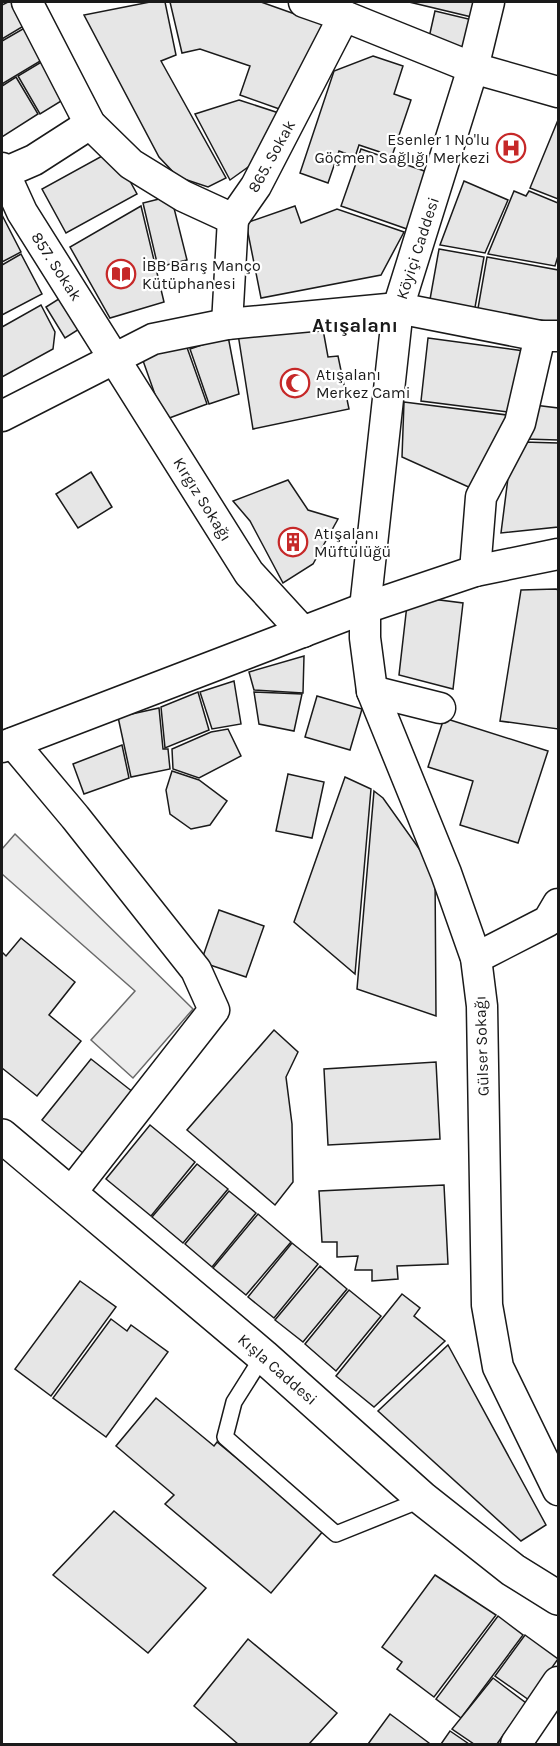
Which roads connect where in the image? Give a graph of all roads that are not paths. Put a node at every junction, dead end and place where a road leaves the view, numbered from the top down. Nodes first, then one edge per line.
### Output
1 (27, 2) edge
2 (304, 2) edge
3 (489, 2) edge
4 (344, 16) junction
5 (473, 68) junction
6 (558, 92) edge
7 (90, 124) junction
8 (3, 171) edge
9 (232, 219) junction
10 (398, 308) junction
11 (227, 324) junction
12 (549, 336) edge
13 (115, 356) junction
14 (4, 410) edge
15 (558, 554) edge
16 (475, 571) junction
17 (365, 608) junction
18 (303, 632) junction
19 (372, 691) junction
20 (440, 708) dead end
21 (7, 745) edge
22 (558, 904) edge
23 (476, 958) junction
24 (2, 1136) edge
25 (70, 1194) junction
26 (264, 1356) junction
27 (558, 1490) edge
28 (423, 1499) junction
29 (558, 1598) edge
30 (558, 1682) edge
31 (516, 1744) edge

1 - 7 street
2 - 4 street
3 - 5 street, Köyiçi Caddesi
4 - 5 street
4 - 9 street, 865. Sokak
5 - 6 street
5 - 10 street, Köyiçi Caddesi
7 - 8 street, 857. Sokak
7 - 9 street
8 - 13 street, 857. Sokak
9 - 11 street
10 - 11 street
10 - 12 street
10 - 17 street, Köyiçi Caddesi
11 - 13 street
12 - 16 street
13 - 14 street
13 - 18 street, Kırgız Sokağı
15 - 16 street
16 - 17 street
17 - 18 street
17 - 19 street, Gülser Sokağı
18 - 21 street
19 - 20 street
19 - 23 street, Gülser Sokağı
21 - 25 street
22 - 23 street
23 - 27 street, Gülser Sokağı
24 - 25 main road, Kışla Caddesi
25 - 26 main road, Kışla Caddesi
26 - 28 main road, Kışla Caddesi
26 - 28 lane
28 - 29 main road, Kışla Caddesi
30 - 31 street

